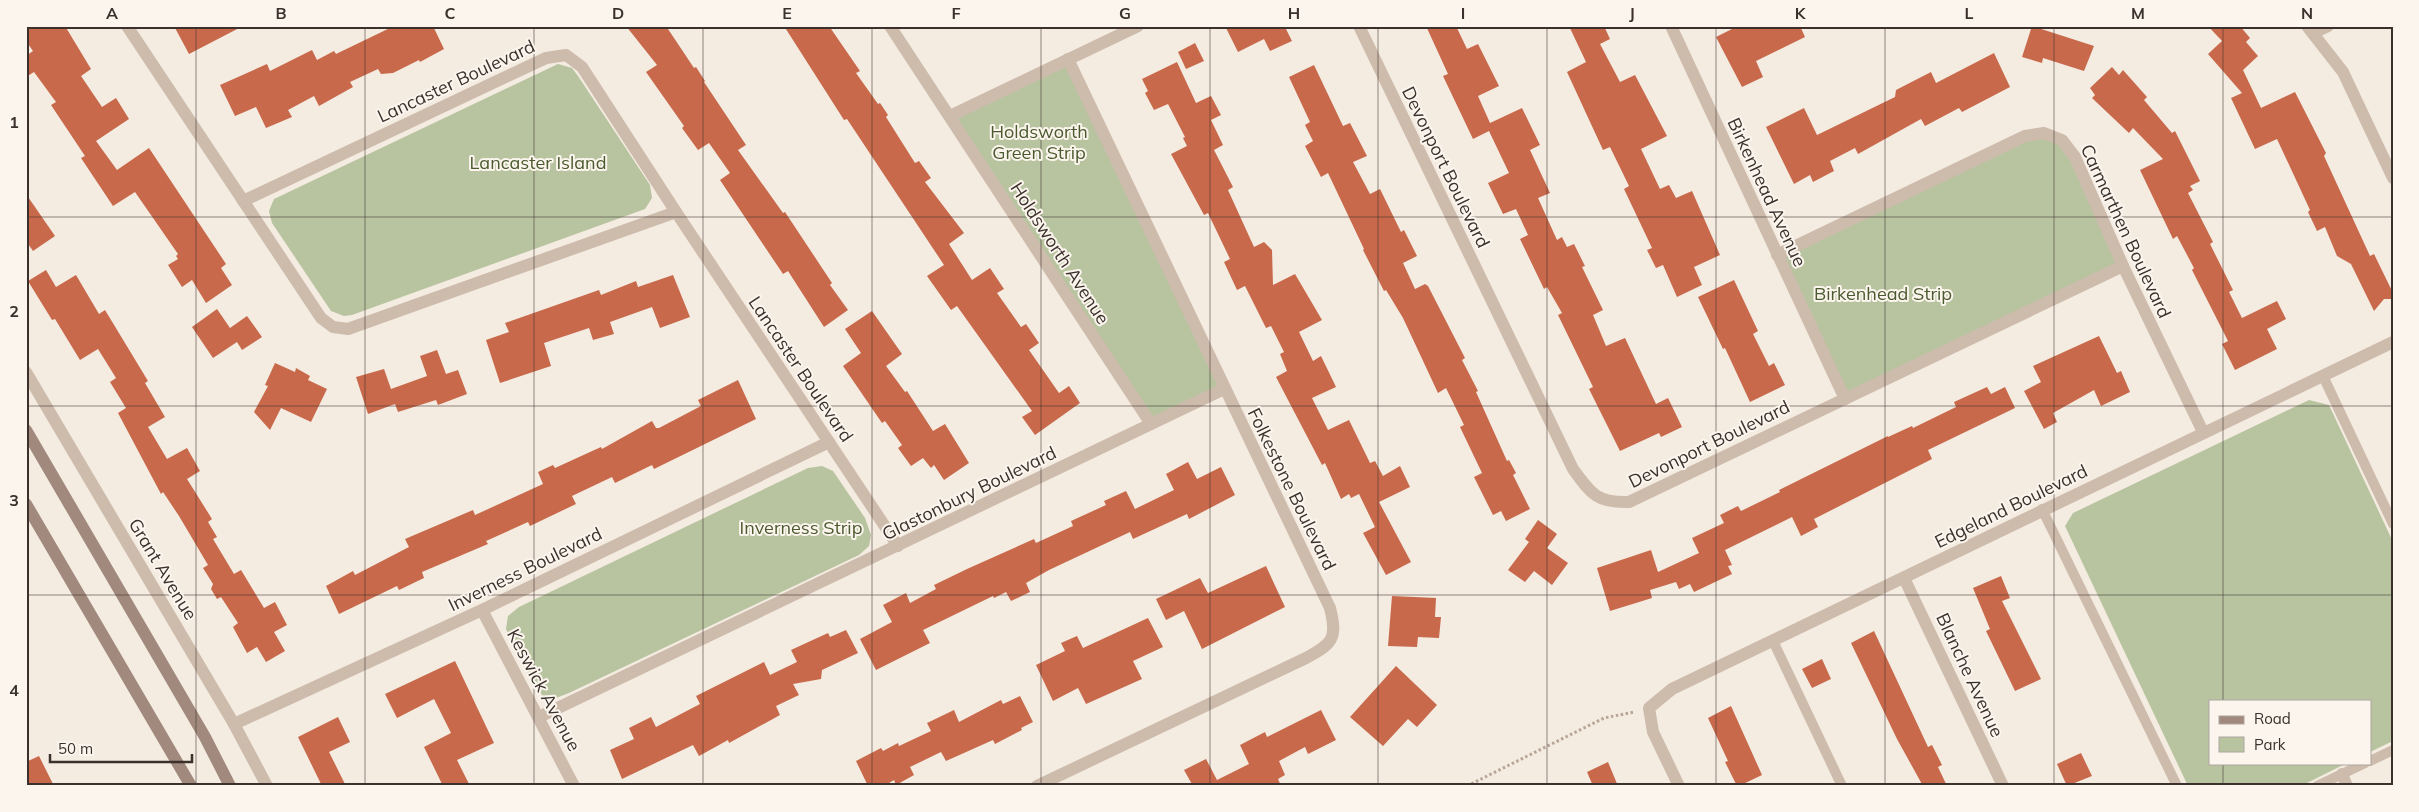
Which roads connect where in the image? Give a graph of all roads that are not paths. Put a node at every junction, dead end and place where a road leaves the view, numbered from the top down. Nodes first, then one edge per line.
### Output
1 (127, 26) edge
2 (890, 26) edge
3 (1138, 26) edge
4 (1358, 26) edge
5 (1671, 26) edge
6 (2328, 26) edge
7 (2310, 30) edge
8 (1068, 59) junction
9 (950, 116) junction
10 (2393, 178) edge
11 (243, 201) junction
12 (676, 212) junction
13 (1776, 255) junction
14 (2123, 266) junction
15 (2393, 342) edge
16 (26, 372) edge
17 (2323, 376) junction
18 (1224, 389) junction
19 (1845, 399) junction
20 (1151, 424) junction
21 (26, 430) edge
22 (2203, 432) junction
23 (829, 442) junction
24 (26, 504) edge
25 (2042, 509) junction
26 (2393, 524) edge
27 (898, 546) junction
28 (1904, 578) junction
29 (482, 610) junction
30 (1773, 640) junction
31 (539, 717) junction
32 (234, 724) junction
33 (2393, 750) edge
34 (2372, 760) edge
35 (2364, 764) edge
36 (2344, 780) edge
37 (190, 786) edge
38 (230, 786) edge
39 (267, 786) edge
40 (574, 786) edge
41 (1038, 786) edge
42 (1679, 786) edge
43 (1842, 786) edge
44 (2003, 786) edge
45 (2178, 786) edge
46 (2317, 786) edge

1 - 11 street
2 - 9 street, Holdsworth Avenue
3 - 8 street
4 - 19 street, Devonport Boulevard
5 - 13 street, Birkenhead Avenue
6 - 7 street
7 - 10 street
8 - 9 street
8 - 18 street, Folkestone Boulevard
9 - 20 street, Holdsworth Avenue
11 - 12 street
11 - 12 street, Lancaster Boulevard
12 - 23 street, Lancaster Boulevard
13 - 14 street, Carmarthen Boulevard
13 - 19 street, Birkenhead Avenue
14 - 19 street, Devonport Boulevard
14 - 22 street, Carmarthen Boulevard
15 - 17 street, Edgeland Boulevard
16 - 32 street, Grant Avenue
17 - 22 street, Edgeland Boulevard
17 - 26 lane
18 - 20 street, Glastonbury Boulevard
18 - 41 street, Folkestone Boulevard
20 - 27 street, Glastonbury Boulevard
21 - 38 main road
22 - 25 street, Edgeland Boulevard
23 - 27 street, Lancaster Boulevard
23 - 29 street, Inverness Boulevard
24 - 37 main road
25 - 28 street, Edgeland Boulevard
25 - 45 lane
27 - 31 street, Glastonbury Boulevard
28 - 30 street, Edgeland Boulevard
28 - 44 street, Blanche Avenue
29 - 31 street, Keswick Avenue
29 - 32 street, Inverness Boulevard
30 - 42 street, Edgeland Boulevard
30 - 43 lane
31 - 40 street, Keswick Avenue
32 - 39 street, Grant Avenue
33 - 34 lane
35 - 36 lane
36 - 46 lane

